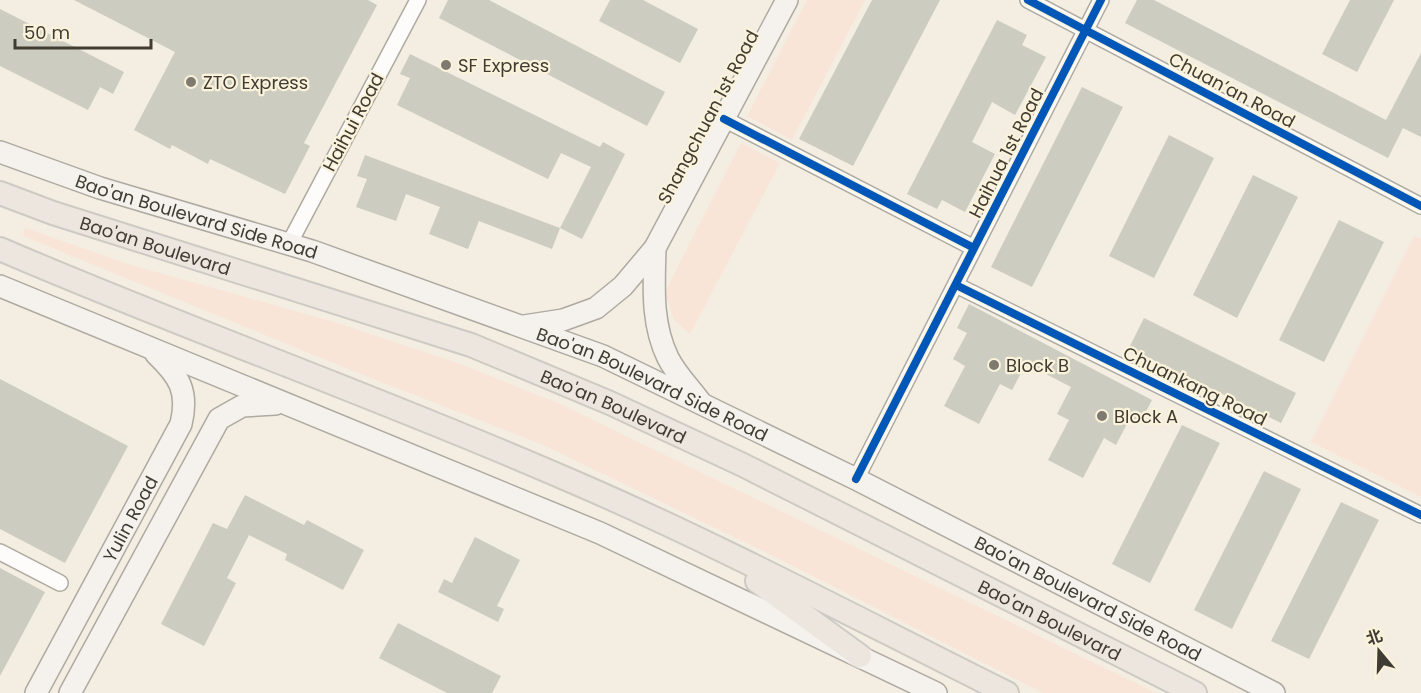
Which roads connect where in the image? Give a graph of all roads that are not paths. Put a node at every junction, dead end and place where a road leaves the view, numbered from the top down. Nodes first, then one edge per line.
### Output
1 (418, 0) edge
2 (787, 0) edge
3 (1028, 0) edge
4 (1101, 0) edge
5 (1085, 30) junction
6 (724, 119) junction
7 (0, 152) edge
8 (0, 177) edge
9 (0, 193) edge
10 (1421, 206) edge
11 (53, 213) junction
12 (289, 244) junction
13 (655, 248) junction
14 (974, 248) junction
15 (7, 254) edge
16 (956, 285) junction
17 (0, 286) edge
18 (520, 326) junction
19 (149, 348) junction
20 (281, 404) junction
21 (702, 405) junction
22 (856, 479) junction
23 (1421, 515) edge
24 (702, 542) junction
25 (0, 552) edge
26 (60, 583) dead end
27 (860, 656) junction
28 (36, 693) edge
29 (70, 693) edge
30 (936, 693) edge
31 (1007, 693) edge
32 (1195, 693) edge
33 (1274, 693) edge

1 - 12 street, Haihui Road
2 - 6 main road, Shangchuan 1st Road
3 - 5 street, Chuan’an Road
4 - 5 street, Haihua 1st Road
5 - 10 street, Chuan’an Road
5 - 14 street, Haihua 1st Road
6 - 13 main road, Shangchuan 1st Road
6 - 14 street
7 - 12 main road, Bao'an Boulevard Side Road
8 - 11 main road
9 - 11 main road, Bao'an Boulevard
11 - 32 main road, Bao'an Boulevard
12 - 18 main road, Bao'an Boulevard Side Road
13 - 18 main road, Shangchuan 1st Road
13 - 21 main road, Shangchuan 1st Road
14 - 16 street, Haihua 1st Road
15 - 24 main road
16 - 22 street, Haihua 1st Road
16 - 23 street, Chuankang Road
17 - 19 main road
18 - 21 main road, Bao'an Boulevard Side Road
19 - 20 main road
19 - 28 main road, Yulin Road
20 - 27 main road
20 - 29 main road, Yulin Road
21 - 22 main road, Bao'an Boulevard Side Road
22 - 33 main road, Bao'an Boulevard Side Road
24 - 27 main road
24 - 31 main road
25 - 26 street
27 - 30 main road

